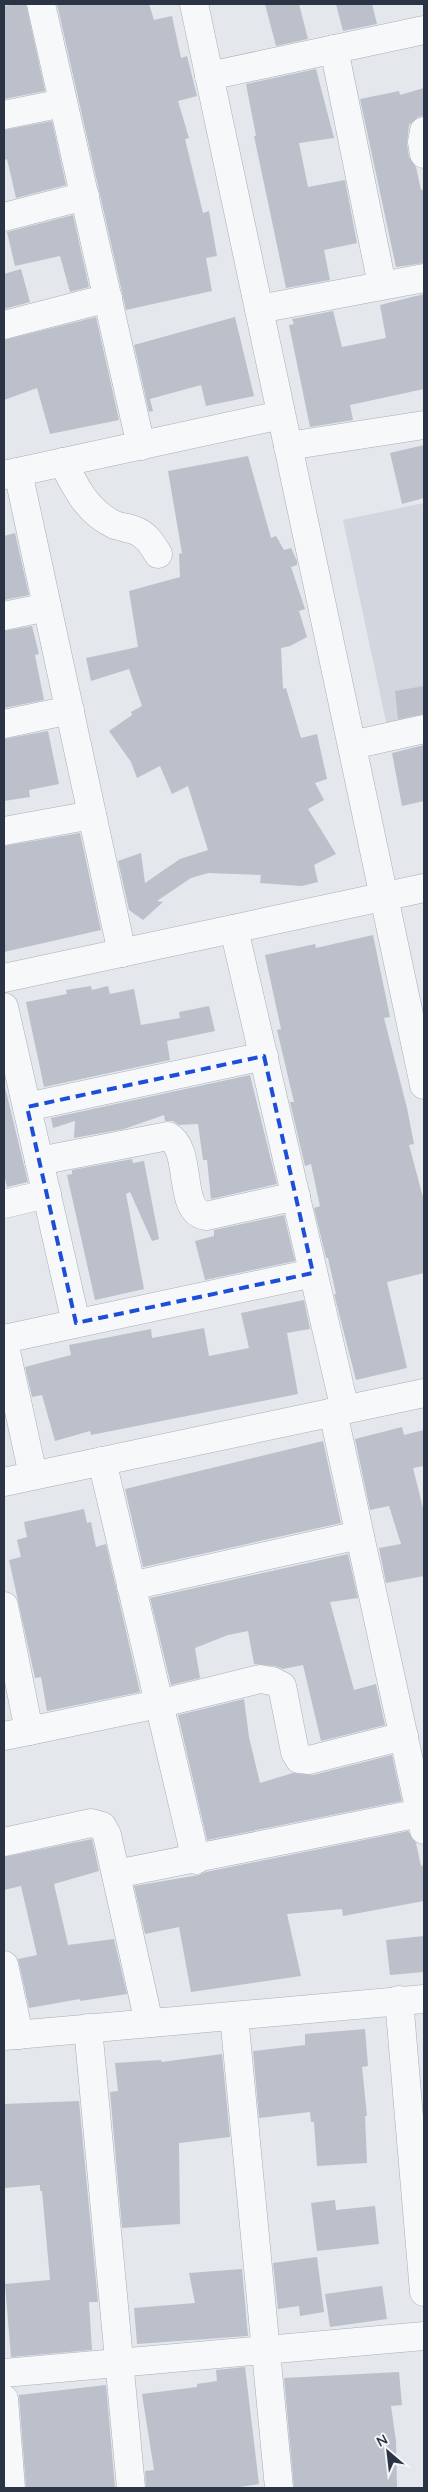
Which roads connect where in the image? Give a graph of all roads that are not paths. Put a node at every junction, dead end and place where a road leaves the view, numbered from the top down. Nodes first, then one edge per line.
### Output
1 (41, 4) edge
2 (194, 4) edge
3 (424, 30) edge
4 (334, 49) junction
5 (210, 76) junction
6 (64, 103) junction
7 (4, 115) edge
8 (424, 131) edge
9 (424, 154) edge
10 (85, 196) junction
11 (4, 217) edge
12 (424, 278) edge
13 (382, 286) junction
14 (108, 298) junction
15 (259, 310) junction
16 (4, 325) edge
17 (282, 415) junction
18 (424, 425) edge
19 (141, 446) junction
20 (288, 446) junction
21 (63, 462) junction
22 (11, 474) edge
23 (158, 554) dead end
24 (47, 607) junction
25 (4, 616) edge
26 (70, 710) junction
27 (4, 724) edge
28 (424, 730) edge
29 (352, 745) junction
30 (92, 815) junction
31 (4, 831) edge
32 (424, 888) edge
33 (384, 897) junction
34 (234, 929) junction
35 (122, 952) junction
36 (4, 978) edge
37 (4, 1007) edge
38 (264, 1056) junction
39 (424, 1085) edge
40 (27, 1107) junction
41 (39, 1161) junction
42 (46, 1194) junction
43 (296, 1196) junction
44 (4, 1204) edge
45 (313, 1273) junction
46 (76, 1323) junction
47 (4, 1340) edge
48 (424, 1393) edge
49 (339, 1411) junction
50 (102, 1461) junction
51 (33, 1475) junction
52 (4, 1482) edge
53 (359, 1535) junction
54 (131, 1586) junction
55 (4, 1606) edge
56 (7, 1635) edge
57 (158, 1704) junction
58 (16, 1734) edge
59 (404, 1736) junction
60 (422, 1822) edge
61 (4, 1842) edge
62 (196, 1860) junction
63 (116, 1874) junction
64 (4, 1965) edge
65 (412, 2000) edge
66 (234, 2016) junction
67 (149, 2023) junction
68 (88, 2028) junction
69 (11, 2036) edge
70 (424, 2292) edge
71 (424, 2336) edge
72 (266, 2350) junction
73 (119, 2363) junction
74 (4, 2374) edge
75 (4, 2399) edge
76 (5, 2440) edge
77 (11, 2488) edge
78 (131, 2488) edge
79 (279, 2488) edge

1 - 6 street
2 - 5 street
3 - 4 street
4 - 5 street
4 - 13 street
5 - 15 street
6 - 7 street
6 - 10 street
8 - 9 street
10 - 11 street
10 - 14 street
12 - 13 street
13 - 15 street
14 - 16 street
14 - 19 street
15 - 17 street
17 - 19 street
17 - 20 street
18 - 20 street
19 - 21 street
20 - 29 street
21 - 22 street
21 - 23 street
22 - 24 street
24 - 25 street
24 - 26 street
26 - 27 street
26 - 30 street
28 - 29 street
29 - 33 street
30 - 31 street
30 - 35 street
32 - 33 street
33 - 34 street
33 - 39 street
34 - 35 street
34 - 38 street
35 - 36 street
37 - 40 street
38 - 40 street
38 - 43 street
40 - 41 street
41 - 42 street
41 - 43 street
42 - 44 street
42 - 46 street
43 - 45 street
45 - 46 street
45 - 49 street
46 - 47 street
47 - 51 street
48 - 49 street
49 - 50 street
49 - 53 street
50 - 51 street
50 - 54 street
51 - 52 street
53 - 54 street
53 - 59 street
54 - 57 street
55 - 56 street
56 - 58 street
57 - 58 street
57 - 59 street
57 - 62 street
59 - 60 street
60 - 62 street
61 - 63 street
62 - 63 street
63 - 67 street
64 - 69 street
65 - 66 street
65 - 70 street
66 - 67 street
66 - 72 street
67 - 68 street
68 - 69 street
68 - 73 street
71 - 72 street
72 - 73 street
72 - 79 street
73 - 74 street
73 - 78 street
75 - 76 street
76 - 77 street

